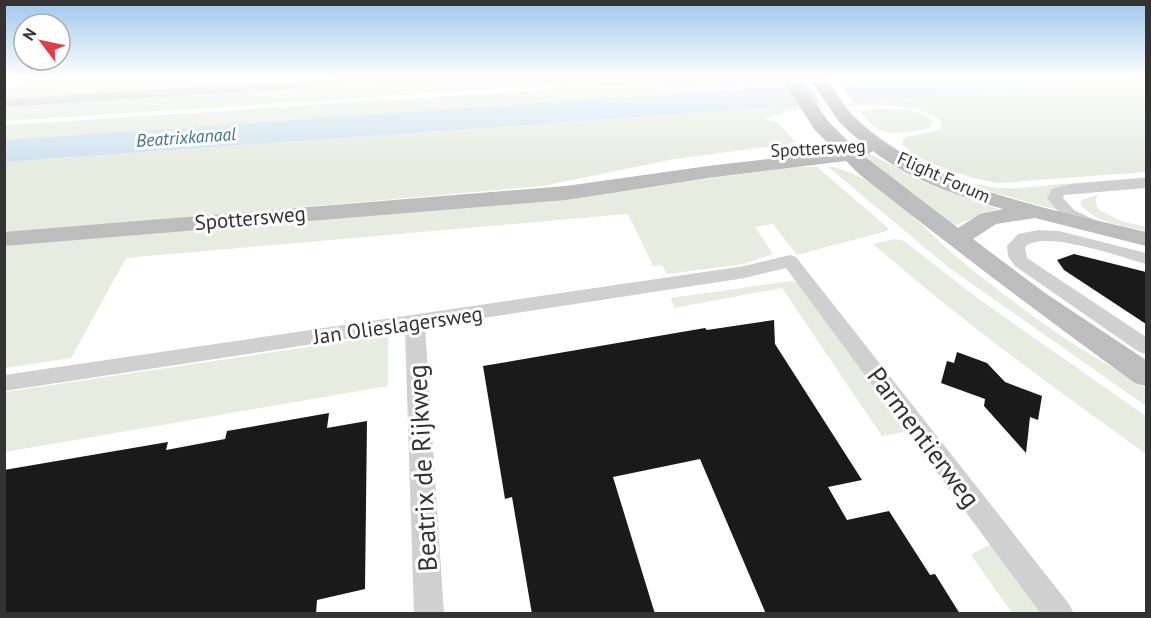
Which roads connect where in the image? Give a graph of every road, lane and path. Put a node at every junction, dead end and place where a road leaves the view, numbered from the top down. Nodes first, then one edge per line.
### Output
1 (807, 106) edge
2 (838, 106) edge
3 (875, 143) junction
4 (843, 149) junction
5 (1146, 183) edge
6 (1050, 215) junction
7 (1093, 226) junction
8 (4, 239) edge
9 (1146, 239) edge
10 (959, 243) junction
11 (1146, 258) edge
12 (790, 261) joint
13 (415, 323) junction
14 (1146, 347) edge
15 (1146, 375) edge
16 (4, 383) edge
17 (429, 614) edge
18 (1059, 614) edge

1 - 4 main road, Flight Forum
2 - 3 main road, Flight Forum
3 - 4 main road, Spottersweg
3 - 6 main road, Flight Forum
4 - 8 main road, Spottersweg
4 - 10 main road, Flight Forum
5 - 7 street, Flight Forum
6 - 7 main road, Flight Forum
6 - 10 main road, Flight Forum
7 - 9 main road, Flight Forum
10 - 15 main road, Flight Forum
11 - 14 street
12 - 13 street, Jan Olieslagersweg
12 - 18 street, Parmentierweg
13 - 16 street, Jan Olieslagersweg
13 - 17 street, Beatrix de Rijkweg

